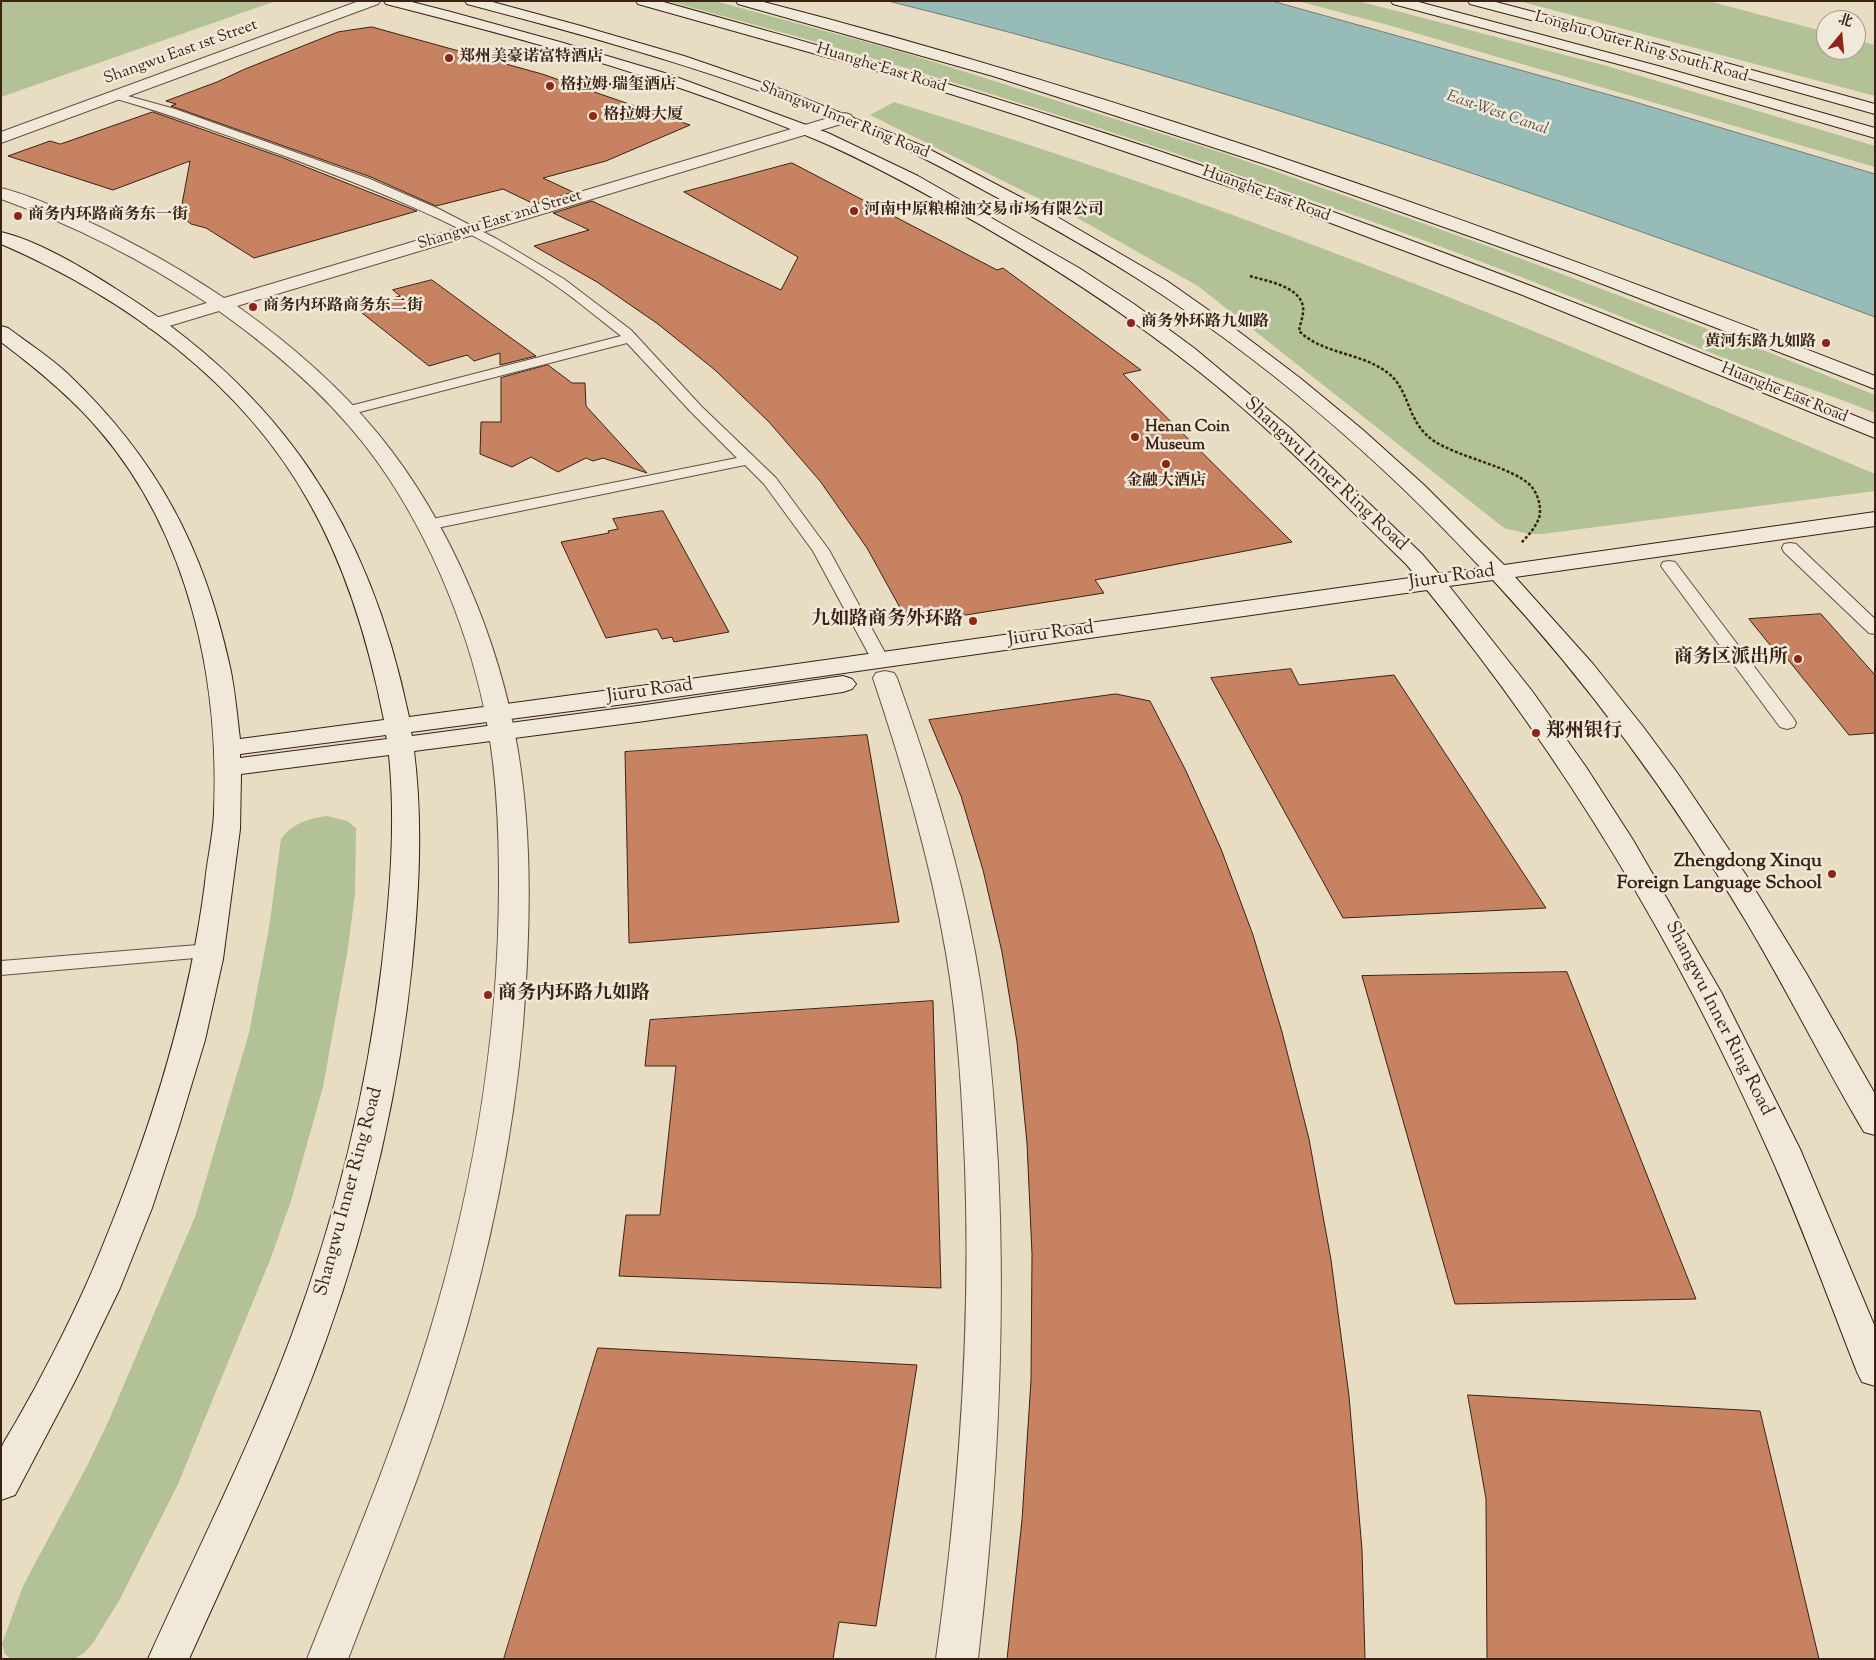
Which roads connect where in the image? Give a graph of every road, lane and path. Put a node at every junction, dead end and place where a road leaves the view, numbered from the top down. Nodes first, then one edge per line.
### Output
1 (350, 1) edge
2 (373, 1) edge
3 (391, 1) edge
4 (472, 1) edge
5 (643, 1) edge
6 (743, 1) edge
7 (1398, 1) edge
8 (1475, 1) edge
9 (117, 96) junction
10 (1875, 109) edge
11 (838, 116) junction
12 (800, 127) junction
13 (1, 128) edge
14 (1875, 133) edge
15 (1, 138) edge
16 (1, 193) edge
17 (463, 227) junction
18 (1, 237) edge
19 (1250, 276) dead end
20 (217, 300) junction
21 (150, 320) junction
22 (1, 332) edge
23 (630, 338) junction
24 (1875, 383) edge
25 (347, 411) junction
26 (1875, 432) edge
27 (749, 460) junction
28 (1875, 519) edge
29 (427, 524) junction
30 (1875, 536) edge
31 (1521, 544) dead end
32 (1790, 548) junction
33 (1669, 566) junction
34 (1506, 580) junction
35 (1440, 589) junction
36 (1875, 629) edge
37 (882, 669) junction
38 (498, 722) junction
39 (1787, 723) dead end
40 (398, 736) junction
41 (228, 758) junction
42 (210, 951) junction
43 (1, 968) edge
44 (1875, 1124) edge
45 (1875, 1372) edge
46 (1, 1484) edge
47 (168, 1659) edge
48 (327, 1659) edge
49 (957, 1659) edge

1 - 13 street, Shangwu East 1st Street
2 - 9 street, Shangwu East 1st Street
3 - 12 street, Shangwu Inner Ring Road
4 - 11 street, Shangwu Inner Ring Road
5 - 26 street, Huanghe East Road
6 - 24 street, Huanghe East Road
7 - 14 street, Longhu Outer Ring South Road
8 - 10 street, Longhu Outer Ring South Road
9 - 15 street, Shangwu East 1st Street
9 - 17 lane
11 - 12 street, Shangwu East 2nd Street
11 - 34 street, Shangwu Inner Ring Road
12 - 17 street, Shangwu East 2nd Street
12 - 35 street, Shangwu Inner Ring Road
16 - 20 street
17 - 20 street, Shangwu East 2nd Street
17 - 23 lane
18 - 21 street, Shangwu Inner Ring Road
19 - 31 path
20 - 21 street, Shangwu East 2nd Street
20 - 25 street
21 - 40 street, Shangwu Inner Ring Road
22 - 41 street
23 - 25 lane
23 - 27 lane
25 - 29 street
27 - 29 lane
27 - 37 lane
28 - 34 street, Jiuru Road
29 - 38 street
30 - 32 street, Jiuru Road
32 - 33 street, Jiuru Road
32 - 36 lane
33 - 34 street, Jiuru Road
33 - 39 lane
34 - 35 street, Jiuru Road
34 - 44 street, Shangwu Inner Ring Road
35 - 37 street, Jiuru Road
35 - 45 street, Shangwu Inner Ring Road
37 - 38 street, Jiuru Road
37 - 49 street
38 - 40 street, Jiuru Road
38 - 48 street
40 - 41 street, Jiuru Road
40 - 47 street, Shangwu Inner Ring Road
41 - 42 street
42 - 43 lane
42 - 46 street

